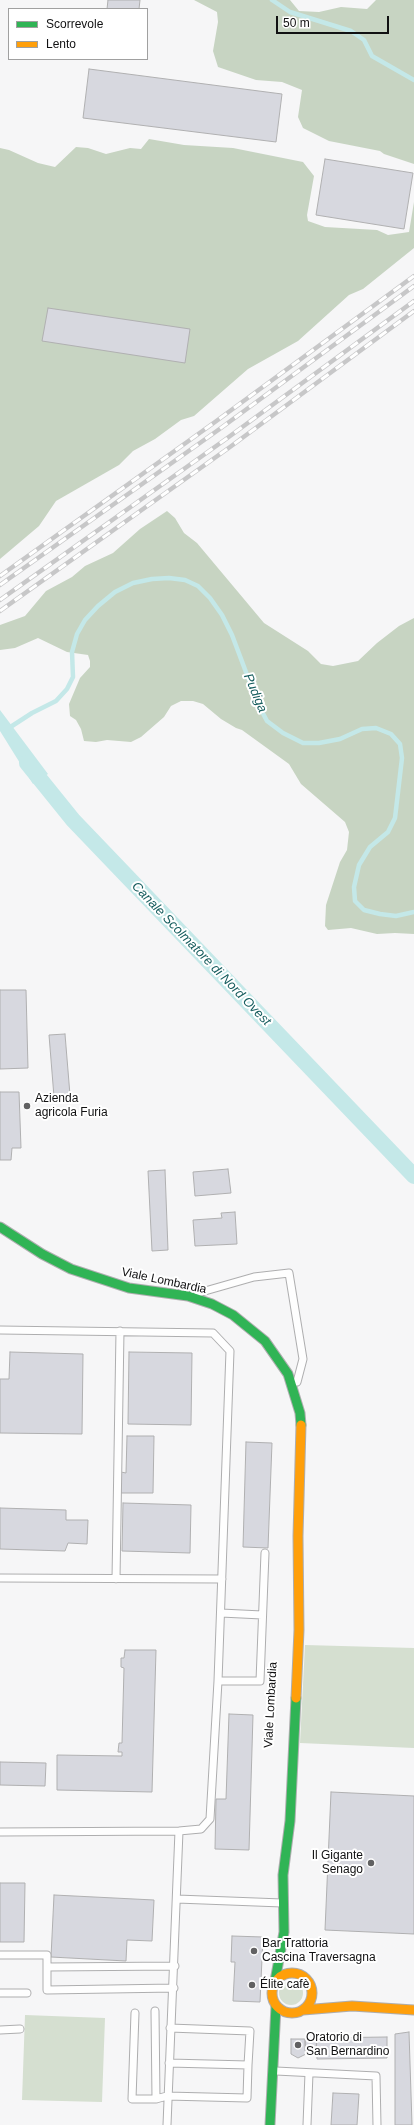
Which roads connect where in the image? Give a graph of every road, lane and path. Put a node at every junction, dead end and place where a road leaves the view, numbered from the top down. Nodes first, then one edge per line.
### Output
1 (0, 1227) edge
2 (188, 1296) junction
3 (0, 1330) edge
4 (120, 1332) junction
5 (294, 1390) junction
6 (298, 1536) junction
7 (264, 1553) dead end
8 (0, 1578) edge
9 (116, 1579) junction
10 (222, 1579) junction
11 (290, 1612) dead end
12 (221, 1613) junction
13 (262, 1615) junction
14 (218, 1681) junction
15 (279, 1830) dead end
16 (179, 1831) junction
17 (0, 1832) edge
18 (283, 1875) junction
19 (177, 1899) junction
20 (282, 1903) junction
21 (284, 1932) junction
22 (292, 1951) dead end
23 (0, 1955) edge
24 (298, 1964) dead end
25 (175, 1966) junction
26 (47, 1967) junction
27 (307, 1980) junction
28 (275, 1981) junction
29 (174, 1988) junction
30 (322, 1990) dead end
31 (0, 1993) edge
32 (27, 1993) dead end
33 (335, 1997) dead end
34 (276, 2006) junction
35 (352, 2006) junction
36 (414, 2010) edge
37 (155, 2011) dead end
38 (302, 2011) junction
39 (135, 2013) dead end
40 (292, 2024) dead end
41 (170, 2028) junction
42 (20, 2029) dead end
43 (0, 2030) edge
44 (284, 2036) dead end
45 (276, 2049) junction
46 (169, 2063) junction
47 (248, 2065) junction
48 (274, 2071) junction
49 (309, 2073) junction
50 (167, 2096) junction
51 (156, 2099) junction
52 (167, 2125) edge
53 (270, 2125) edge
54 (308, 2125) edge
55 (377, 2125) edge

1 - 2 street, Viale Lombardia
2 - 5 street, Viale Lombardia
2 - 5 lane
3 - 4 lane
4 - 9 lane
4 - 10 lane
5 - 6 street, Viale Lombardia
6 - 11 street, Viale Lombardia
6 - 18 street, Viale Lombardia
7 - 13 lane
8 - 9 lane
9 - 10 lane
10 - 12 lane
12 - 13 lane
12 - 14 lane
13 - 14 lane
14 - 16 lane
15 - 18 street, Viale Lombardia
16 - 17 lane
16 - 19 lane
18 - 20 street, Viale Lombardia
19 - 20 lane
19 - 25 lane
20 - 21 street, Viale Lombardia
21 - 22 street, Viale Lombardia
21 - 28 street, Viale Lombardia
23 - 26 lane
24 - 27 street
25 - 26 lane
25 - 29 lane
26 - 29 lane
27 - 28 street
27 - 30 street
27 - 38 street
28 - 34 street
29 - 41 lane
31 - 32 lane
33 - 35 street
34 - 38 street
34 - 45 street
35 - 36 street
35 - 38 street
37 - 51 lane
38 - 40 street
39 - 51 lane
41 - 46 lane
41 - 47 lane
42 - 43 lane
44 - 45 street
45 - 48 street
46 - 47 lane
46 - 50 lane
47 - 50 lane
48 - 49 lane
48 - 53 street
49 - 54 lane
49 - 55 lane
50 - 51 lane
50 - 52 lane

